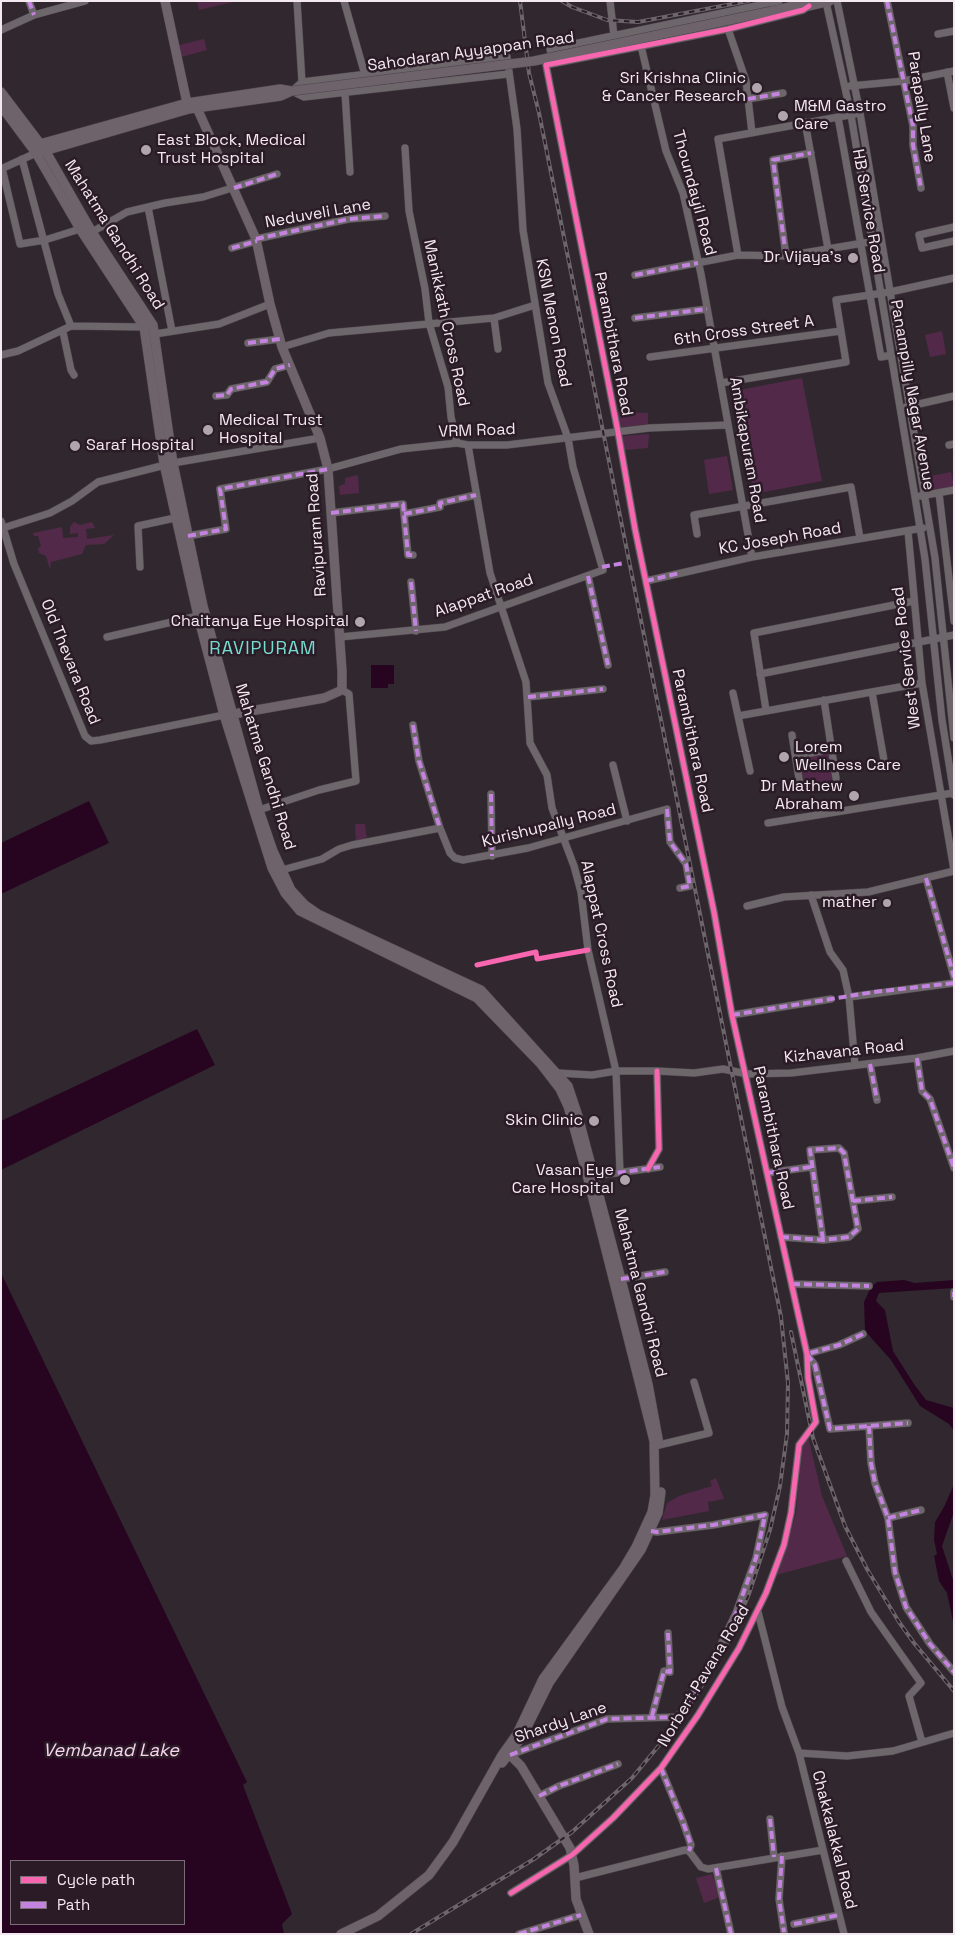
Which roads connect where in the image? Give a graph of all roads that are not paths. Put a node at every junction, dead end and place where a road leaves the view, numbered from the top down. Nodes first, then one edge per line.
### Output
1 (29, 1) edge
2 (85, 1) edge
3 (165, 1) edge
4 (297, 1) edge
5 (344, 1) edge
6 (610, 1) edge
7 (779, 1) edge
8 (837, 1) edge
9 (887, 1) edge
10 (827, 2) edge
11 (804, 4) edge
12 (34, 16) junction
13 (728, 29) junction
14 (1, 30) edge
15 (954, 31) edge
16 (938, 34) dead end
17 (614, 36) junction
18 (641, 46) junction
19 (554, 63) junction
20 (950, 72) edge
21 (508, 74) junction
22 (365, 75) junction
23 (904, 81) junction
24 (302, 82) junction
25 (855, 86) junction
26 (846, 87) junction
27 (292, 91) junction
28 (1, 92) edge
29 (345, 93) junction
30 (783, 93) dead end
31 (748, 99) junction
32 (187, 103) junction
33 (1, 106) edge
34 (197, 108) junction
35 (954, 108) edge
36 (860, 113) junction
37 (851, 115) junction
38 (838, 117) junction
39 (805, 122) junction
40 (752, 133) junction
41 (405, 148) dead end
42 (38, 149) junction
43 (811, 153) junction
44 (22, 158) junction
45 (1, 168) edge
46 (350, 172) dead end
47 (277, 174) dead end
48 (234, 188) junction
49 (921, 188) dead end
50 (148, 207) junction
51 (384, 216) dead end
52 (952, 228) edge
53 (80, 229) junction
54 (92, 232) junction
55 (45, 240) junction
56 (256, 240) junction
57 (881, 240) junction
58 (954, 241) edge
59 (871, 243) junction
60 (860, 245) junction
61 (232, 248) dead end
62 (828, 249) junction
63 (738, 255) junction
64 (786, 256) junction
65 (698, 263) junction
66 (635, 275) dead end
67 (954, 278) edge
68 (890, 292) junction
69 (881, 293) junction
70 (869, 295) junction
71 (270, 304) junction
72 (536, 305) junction
73 (707, 309) junction
74 (494, 318) junction
75 (635, 318) dead end
76 (428, 323) junction
77 (71, 326) junction
78 (144, 327) junction
79 (62, 332) junction
80 (172, 332) junction
81 (841, 332) junction
82 (155, 334) junction
83 (248, 343) dead end
84 (281, 343) junction
85 (714, 348) junction
86 (498, 349) dead end
87 (1, 355) edge
88 (892, 355) junction
89 (650, 357) dead end
90 (290, 365) junction
91 (74, 375) dead end
92 (721, 383) junction
93 (216, 396) dead end
94 (954, 396) edge
95 (910, 406) junction
96 (900, 408) junction
97 (728, 425) junction
98 (618, 432) junction
99 (320, 438) junction
100 (568, 438) junction
101 (457, 443) junction
102 (468, 445) junction
103 (168, 464) junction
104 (328, 469) junction
105 (954, 490) edge
106 (939, 493) junction
107 (476, 495) junction
108 (924, 495) junction
109 (915, 497) junction
110 (743, 507) junction
111 (331, 513) junction
112 (404, 514) junction
113 (175, 518) junction
114 (2, 525) edge
115 (930, 527) junction
116 (920, 529) junction
117 (908, 531) junction
118 (697, 534) dead end
119 (188, 536) junction
120 (860, 538) junction
121 (411, 555) dead end
122 (752, 557) junction
123 (140, 567) dead end
124 (603, 570) joint
125 (588, 576) junction
126 (646, 581) junction
127 (411, 582) dead end
128 (914, 601) junction
129 (501, 606) junction
130 (198, 616) junction
131 (954, 621) edge
132 (416, 631) junction
133 (954, 635) edge
134 (107, 637) dead end
135 (340, 637) junction
136 (942, 637) junction
137 (932, 638) junction
138 (919, 640) junction
139 (608, 665) dead end
140 (760, 674) junction
141 (922, 683) junction
142 (603, 689) dead end
143 (342, 690) junction
144 (872, 692) junction
145 (733, 693) dead end
146 (528, 697) junction
147 (824, 700) junction
148 (766, 710) junction
149 (228, 714) junction
150 (738, 716) junction
151 (413, 725) dead end
152 (792, 735) dead end
153 (954, 738) edge
154 (831, 750) junction
155 (796, 756) junction
156 (613, 765) dead end
157 (885, 766) dead end
158 (750, 771) dead end
159 (836, 778) dead end
160 (800, 785) dead end
161 (491, 794) dead end
162 (954, 794) edge
163 (940, 795) junction
164 (259, 810) junction
165 (627, 820) junction
166 (768, 824) dead end
167 (440, 828) junction
168 (563, 839) junction
169 (492, 856) junction
170 (953, 867) edge
171 (282, 870) junction
172 (926, 878) junction
173 (680, 888) dead end
174 (811, 895) junction
175 (747, 906) dead end
176 (302, 908) junction
177 (954, 977) edge
178 (954, 982) edge
179 (849, 997) junction
180 (832, 999) dead end
181 (732, 1015) junction
182 (954, 1051) edge
183 (917, 1058) junction
184 (870, 1064) junction
185 (856, 1065) junction
186 (616, 1071) junction
187 (657, 1071) junction
188 (746, 1074) junction
189 (555, 1075) junction
190 (877, 1100) dead end
191 (660, 1167) dead end
192 (811, 1167) junction
193 (954, 1168) edge
194 (648, 1169) junction
195 (620, 1172) junction
196 (766, 1173) junction
197 (594, 1176) junction
198 (892, 1196) dead end
199 (853, 1201) junction
200 (781, 1237) junction
201 (823, 1240) junction
202 (612, 1255) junction
203 (665, 1272) dead end
204 (621, 1279) junction
205 (792, 1284) junction
206 (869, 1286) dead end
207 (954, 1292) edge
208 (954, 1297) edge
209 (863, 1334) dead end
210 (807, 1354) junction
211 (637, 1356) junction
212 (694, 1382) dead end
213 (908, 1423) dead end
214 (869, 1426) junction
215 (659, 1445) junction
216 (799, 1445) joint
217 (922, 1510) dead end
218 (888, 1518) junction
219 (651, 1531) junction
220 (846, 1561) dead end
221 (625, 1571) junction
222 (758, 1612) junction
223 (668, 1633) dead end
224 (954, 1672) edge
225 (652, 1716) junction
226 (954, 1734) edge
227 (922, 1742) junction
228 (507, 1753) junction
229 (799, 1753) junction
230 (618, 1764) dead end
231 (661, 1768) junction
232 (540, 1796) junction
233 (770, 1819) dead end
234 (822, 1850) junction
235 (689, 1851) junction
236 (572, 1855) junction
237 (778, 1857) junction
238 (716, 1868) junction
239 (575, 1878) junction
240 (511, 1893) dead end
241 (581, 1915) junction
242 (839, 1915) junction
243 (794, 1924) dead end
244 (784, 1932) dead end
245 (341, 1934) edge
246 (519, 1934) edge
247 (589, 1934) edge
248 (731, 1934) edge
249 (844, 1934) edge

1 - 12 street
2 - 12 street
3 - 32 main road
4 - 24 street
5 - 22 street
6 - 17 street
7 - 17 street
8 - 25 street, Panampilly Nagar Avenue
9 - 23 street, Parapally Lane
10 - 11 main road, Sahodaran Ayyappan Road
10 - 26 street, Panampilly Nagar Avenue
11 - 13 street
11 - 27 main road, Sahodaran Ayyappan Road, bridge
12 - 14 street
13 - 18 street
13 - 31 street
15 - 16 street
17 - 19 street
18 - 19 street
18 - 65 street, Thoundayil Road
19 - 98 street, Parambithara Road
20 - 23 street
20 - 35 street
21 - 22 street, KSN Menon Road
21 - 29 street
21 - 72 street, KSN Menon Road
22 - 24 street
23 - 25 street
23 - 49 street, Parapally Lane
24 - 27 street
25 - 26 street
25 - 36 street, Panampilly Nagar Avenue
26 - 37 street, Panampilly Nagar Avenue
27 - 29 street
27 - 32 main road, Sahodaran Ayyappan Road
27 - 34 main road, Sahodaran Ayyappan Road
28 - 42 main road, Mahatma Gandhi Road
29 - 46 street
30 - 31 street
31 - 40 street
32 - 42 main road, Sahodaran Ayyappan Road
33 - 42 main road, Mahatma Gandhi Road
34 - 42 main road, Sahodaran Ayyappan Road
34 - 48 main road, Ravipuram Road
36 - 37 street
36 - 57 street, Panampilly Nagar Avenue
37 - 38 street
37 - 59 street, Panampilly Nagar Avenue
38 - 39 street
38 - 60 street, HB Service Road
39 - 40 street
39 - 43 street
40 - 63 street
41 - 76 street, Manikkath Cross Road
42 - 44 street
42 - 53 main road, Mahatma Gandhi Road
42 - 54 main road, Mahatma Gandhi Road
43 - 62 street
43 - 64 street
44 - 45 street
44 - 55 street
45 - 55 street
47 - 48 street
48 - 50 street
48 - 56 main road, Ravipuram Road
50 - 54 street
50 - 80 street
51 - 56 street, Neduveli Lane
52 - 58 street
52 - 58 street
53 - 55 street
53 - 78 main road, Mahatma Gandhi Road
54 - 82 main road, Mahatma Gandhi Road
55 - 77 street
56 - 61 street, Neduveli Lane
56 - 71 main road, Ravipuram Road
57 - 59 street
57 - 68 street, Panampilly Nagar Avenue
59 - 60 street
59 - 69 street, Panampilly Nagar Avenue
60 - 62 street
60 - 70 street, HB Service Road
62 - 64 street
63 - 64 street
63 - 65 street
65 - 66 street
65 - 73 street, Thoundayil Road
67 - 68 street
68 - 69 street
68 - 95 street, Panampilly Nagar Avenue
69 - 70 street
69 - 88 street, Panampilly Nagar Avenue
70 - 81 street
70 - 88 street, HB Service Road
71 - 80 street
71 - 84 main road, Ravipuram Road
72 - 74 street
72 - 100 street, KSN Menon Road
73 - 75 street
73 - 85 street, Thoundayil Road
74 - 76 street
74 - 86 street
76 - 84 street
76 - 101 street, Manikkath Cross Road
77 - 78 street
77 - 79 street
78 - 103 main road, Mahatma Gandhi Road
79 - 87 street
79 - 91 street
80 - 82 street
81 - 85 street, 6th Cross Street A
81 - 92 street
82 - 103 main road, Mahatma Gandhi Road
83 - 84 street
84 - 90 main road, Ravipuram Road
85 - 89 street, 6th Cross Street A
85 - 92 street, Ambikapuram Road
88 - 96 street, Panampilly Nagar Avenue
90 - 93 street
90 - 99 main road, Ravipuram Road
92 - 97 street, Ambikapuram Road
94 - 95 street
95 - 96 street
95 - 108 street, Panampilly Nagar Avenue
96 - 109 street, Panampilly Nagar Avenue
97 - 98 street, VRM Road
97 - 110 street, Ambikapuram Road
98 - 100 street, VRM Road
98 - 126 street, Parambithara Road
99 - 103 street
99 - 104 main road, Ravipuram Road
100 - 102 street, VRM Road
100 - 124 street, KSN Menon Road
101 - 102 street, VRM Road
101 - 104 street, VRM Road
102 - 107 street, Alappat Cross Road
103 - 113 main road, Mahatma Gandhi Road
103 - 114 street
103 - 119 main road, Mahatma Gandhi Road
104 - 111 main road, Ravipuram Road
104 - 119 street, VRM Road
105 - 106 street
106 - 108 street
106 - 131 street
107 - 112 street
107 - 129 street, Alappat Cross Road
108 - 109 street
108 - 115 street, Panampilly Nagar Avenue
109 - 116 street, Panampilly Nagar Avenue
110 - 118 street
110 - 120 street
110 - 122 street, Ambikapuram Road
111 - 112 street
111 - 135 main road, Ravipuram Road
112 - 121 street
113 - 123 street
113 - 130 main road, Mahatma Gandhi Road
114 - 149 street, Old Thevara Road
115 - 116 street, KC Joseph Road
115 - 136 street, Panampilly Nagar Avenue
116 - 117 street, KC Joseph Road
116 - 137 street, Panampilly Nagar Avenue
117 - 120 street, KC Joseph Road
117 - 128 street, West Service Road
119 - 149 main road, Mahatma Gandhi Road
120 - 122 street, KC Joseph Road
122 - 126 street, KC Joseph Road
124 - 125 street, Alappat Road
125 - 129 street, Alappat Road
125 - 139 street
126 - 181 street, Parambithara Road
127 - 132 street
128 - 138 street, West Service Road
128 - 140 street
129 - 132 street, Alappat Road
129 - 146 street, Alappat Cross Road
130 - 134 street
130 - 149 main road, Mahatma Gandhi Road
132 - 135 street, Alappat Road
133 - 136 street
135 - 143 main road, Ravipuram Road
136 - 137 street
136 - 153 street, Panampilly Nagar Avenue
137 - 138 street
137 - 162 street, Panampilly Nagar Avenue
138 - 140 street
138 - 141 street, West Service Road
140 - 148 street
141 - 144 street
141 - 163 street, West Service Road
142 - 146 street
143 - 149 main road
143 - 164 street
144 - 147 street
144 - 157 street
145 - 150 street
146 - 168 street, Alappat Cross Road
147 - 148 street
147 - 154 street
148 - 150 street
149 - 164 main road, Mahatma Gandhi Road
149 - 176 main road, Mahatma Gandhi Road
150 - 158 street
151 - 167 street
152 - 155 street
154 - 155 street
154 - 159 street
155 - 160 street
156 - 165 street
161 - 169 street
162 - 163 street
163 - 166 street
163 - 170 street, West Service Road
164 - 171 main road, Mahatma Gandhi Road
165 - 168 street, Kurishupally Road
165 - 173 street, Kurishupally Road
167 - 169 street, Kurishupally Road
167 - 171 street
168 - 169 street, Kurishupally Road
168 - 186 street, Alappat Cross Road
170 - 172 street
171 - 176 main road, Mahatma Gandhi Road
172 - 174 street
172 - 177 street
174 - 175 street
174 - 179 street
176 - 189 main road, Mahatma Gandhi Road
178 - 179 street
179 - 185 street
180 - 181 street
181 - 188 street, Parambithara Road
182 - 183 street, Kizhavana Road
183 - 184 street, Kizhavana Road
183 - 193 street
184 - 185 street, Kizhavana Road
184 - 190 street
185 - 188 street, Kizhavana Road
186 - 187 street, Kizhavana Road
186 - 189 street, Kizhavana Road
186 - 195 street, Alappat Cross Road
187 - 188 street, Kizhavana Road
187 - 194 street
188 - 196 street, Parambithara Road
189 - 197 main road, Mahatma Gandhi Road
189 - 202 main road, Mahatma Gandhi Road
191 - 194 street
192 - 196 street
192 - 199 street
192 - 201 street
194 - 195 street
195 - 197 street
196 - 200 street, Parambithara Road
197 - 202 main road, Mahatma Gandhi Road
198 - 199 street
199 - 201 street
200 - 201 street
200 - 205 street, Parambithara Road
202 - 204 main road, Mahatma Gandhi Road
202 - 211 main road, Mahatma Gandhi Road
203 - 204 street
204 - 211 main road, Mahatma Gandhi Road
205 - 206 street
205 - 210 street, Parambithara Road
207 - 208 street
209 - 210 street
210 - 214 street
210 - 216 street, Parambithara Road
211 - 215 main road, Mahatma Gandhi Road
211 - 221 main road, Mahatma Gandhi Road
212 - 215 street
213 - 214 street
214 - 218 street
215 - 219 main road, Mahatma Gandhi Road
216 - 222 street, Norbert Pavana Road
217 - 218 street
218 - 224 street
219 - 221 main road, Mahatma Gandhi Road
219 - 225 street, Shardy Lane
220 - 227 street
221 - 228 main road, Mahatma Gandhi Road
222 - 229 street, Chakkalakkal Road
222 - 231 street, Norbert Pavana Road
223 - 225 street
225 - 228 street, Shardy Lane
226 - 227 street
227 - 229 street
228 - 232 main road
228 - 245 main road, Mahatma Gandhi Road
229 - 234 street, Chakkalakkal Road
230 - 232 street
231 - 235 street
231 - 236 street, Norbert Pavana Road
232 - 236 main road
233 - 237 street
234 - 237 street
234 - 242 street, Chakkalakkal Road
235 - 238 street
235 - 239 street
236 - 239 main road
236 - 240 street, Norbert Pavana Road
237 - 238 street
237 - 244 street
238 - 248 street
239 - 241 main road
241 - 246 street
241 - 247 main road
242 - 243 street
242 - 249 street, Chakkalakkal Road

